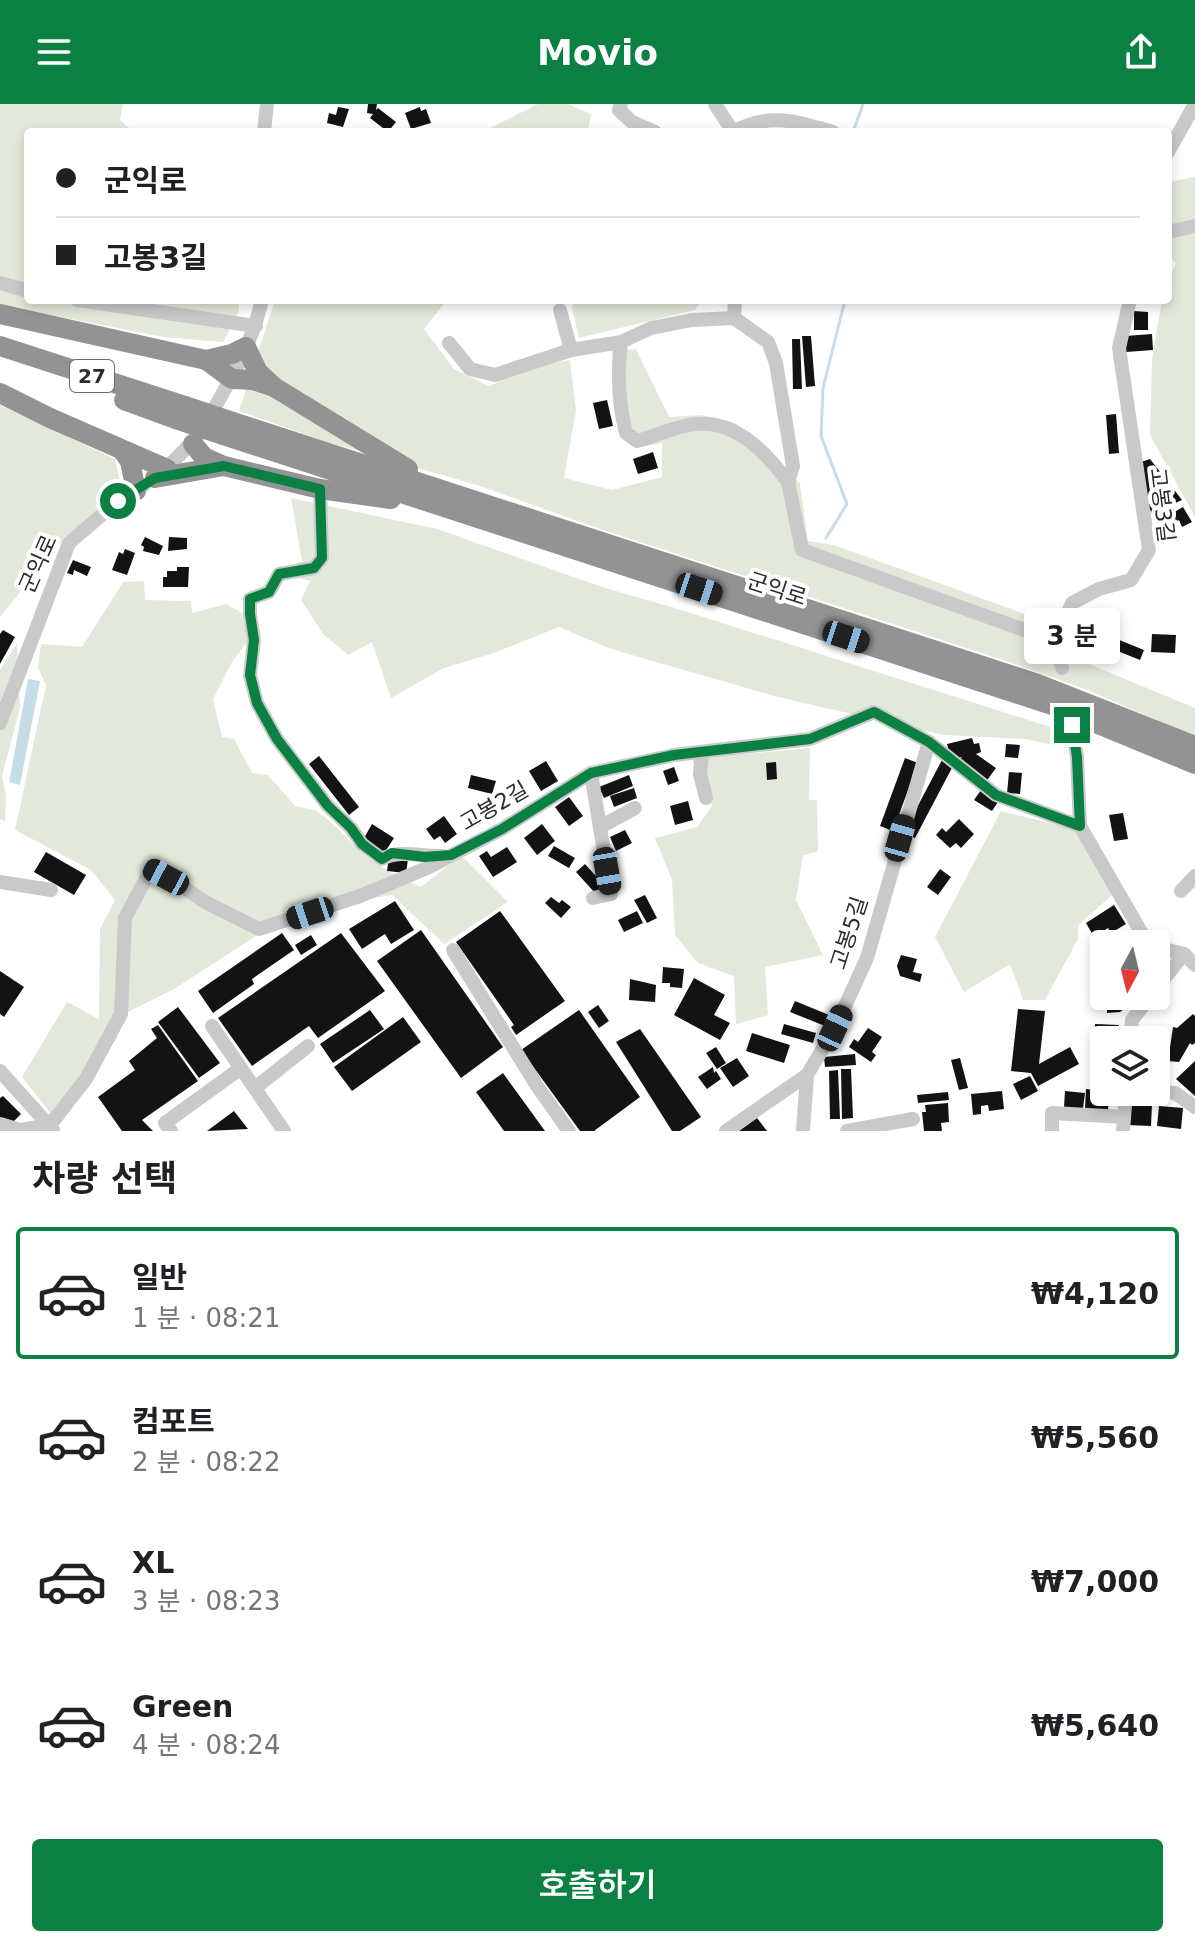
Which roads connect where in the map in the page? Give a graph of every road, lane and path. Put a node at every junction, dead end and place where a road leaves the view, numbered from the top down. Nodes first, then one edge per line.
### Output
1 (267, 104) edge
2 (621, 104) edge
3 (715, 104) edge
4 (1195, 104) edge
5 (264, 128) edge
6 (646, 128) edge
7 (730, 128) edge
8 (740, 128) edge
9 (813, 128) edge
10 (1172, 145) edge
11 (1195, 226) edge
12 (1172, 231) edge
13 (0, 283) edge
14 (24, 290) edge
15 (105, 304) edge
16 (261, 304) edge
17 (735, 304) edge
18 (1129, 304) edge
19 (560, 310) dead end
20 (0, 314) edge
21 (734, 318) junction
22 (256, 326) junction
23 (621, 342) junction
24 (449, 343) dead end
25 (0, 346) edge
26 (246, 347) junction
27 (571, 350) junction
28 (0, 356) edge
29 (206, 360) junction
30 (232, 379) junction
31 (274, 387) junction
32 (0, 393) edge
33 (181, 412) junction
34 (228, 428) junction
35 (193, 444) junction
36 (122, 450) junction
37 (224, 466) junction
38 (161, 474) junction
39 (788, 482) junction
40 (439, 487) junction
41 (320, 489) junction
42 (136, 491) junction
43 (449, 508) junction
44 (1055, 641) junction
45 (1062, 668) dead end
46 (0, 723) edge
47 (1072, 725) dead end
48 (929, 742) junction
49 (1195, 746) edge
50 (702, 753) junction
51 (1195, 764) edge
52 (591, 773) junction
53 (706, 798) dead end
54 (635, 808) dead end
55 (1080, 826) junction
56 (600, 827) junction
57 (451, 855) junction
58 (1195, 876) edge
59 (0, 882) edge
60 (51, 890) dead end
61 (1181, 891) dead end
62 (593, 898) dead end
63 (1140, 930) edge
64 (453, 950) dead end
65 (1170, 950) edge
66 (1184, 954) junction
67 (1195, 965) edge
68 (1170, 972) edge
69 (212, 1026) dead end
70 (308, 1046) dead end
71 (241, 1068) junction
72 (0, 1071) edge
73 (807, 1075) junction
74 (255, 1088) junction
75 (1170, 1093) edge
76 (1195, 1107) edge
77 (913, 1119) dead end
78 (0, 1124) edge
79 (1124, 1124) edge
80 (52, 1128) edge
81 (171, 1131) edge
82 (284, 1131) edge
83 (569, 1131) edge
84 (726, 1131) edge
85 (803, 1131) edge
86 (847, 1131) edge
87 (1052, 1131) edge

1 - 5 street
2 - 6 street
3 - 7 street
4 - 10 street
8 - 9 street
11 - 12 street
13 - 14 street
15 - 22 street
16 - 22 street, 군익로
17 - 21 street
18 - 44 street, 고봉3길
19 - 27 street
20 - 29 highway
21 - 23 street
21 - 39 street
22 - 26 street, 군익로
23 - 27 street
23 - 39 street
24 - 27 street
25 - 33 highway, 군익로 / 27
26 - 29 highway
26 - 30 street, 군익로
26 - 31 highway
28 - 33 highway, 군익로 / 27
29 - 30 highway
30 - 31 highway
30 - 35 street, 군익로
31 - 40 highway
32 - 36 highway
33 - 34 highway, 군익로 / 27, bridge
34 - 40 highway, 군익로 / 27
34 - 43 highway, 군익로 / 27
35 - 37 highway
35 - 38 street, 군익로
36 - 38 highway
36 - 42 highway
37 - 38 highway
37 - 41 highway
38 - 42 street, 군익로
39 - 44 street
40 - 49 highway, 군익로 / 27
41 - 43 highway
41 - 57 street
42 - 46 street, 군익로
43 - 51 highway, 군익로 / 27
44 - 45 street
47 - 55 street
48 - 50 street, 고봉2길
48 - 55 street, 고봉2길
48 - 73 street, 고봉5길
50 - 52 street, 고봉2길
50 - 53 street
52 - 56 street
52 - 57 street, 고봉2길
54 - 56 street
55 - 63 street
56 - 62 street
57 - 80 street, 고봉2길
58 - 61 street
59 - 60 street
64 - 83 street
65 - 66 street
66 - 67 street
66 - 68 street
69 - 71 street
70 - 74 street
71 - 74 street
71 - 81 street
72 - 80 street
73 - 84 street
73 - 85 street, 고봉5길
74 - 82 street
75 - 76 street
77 - 86 street
78 - 80 street
79 - 87 street

